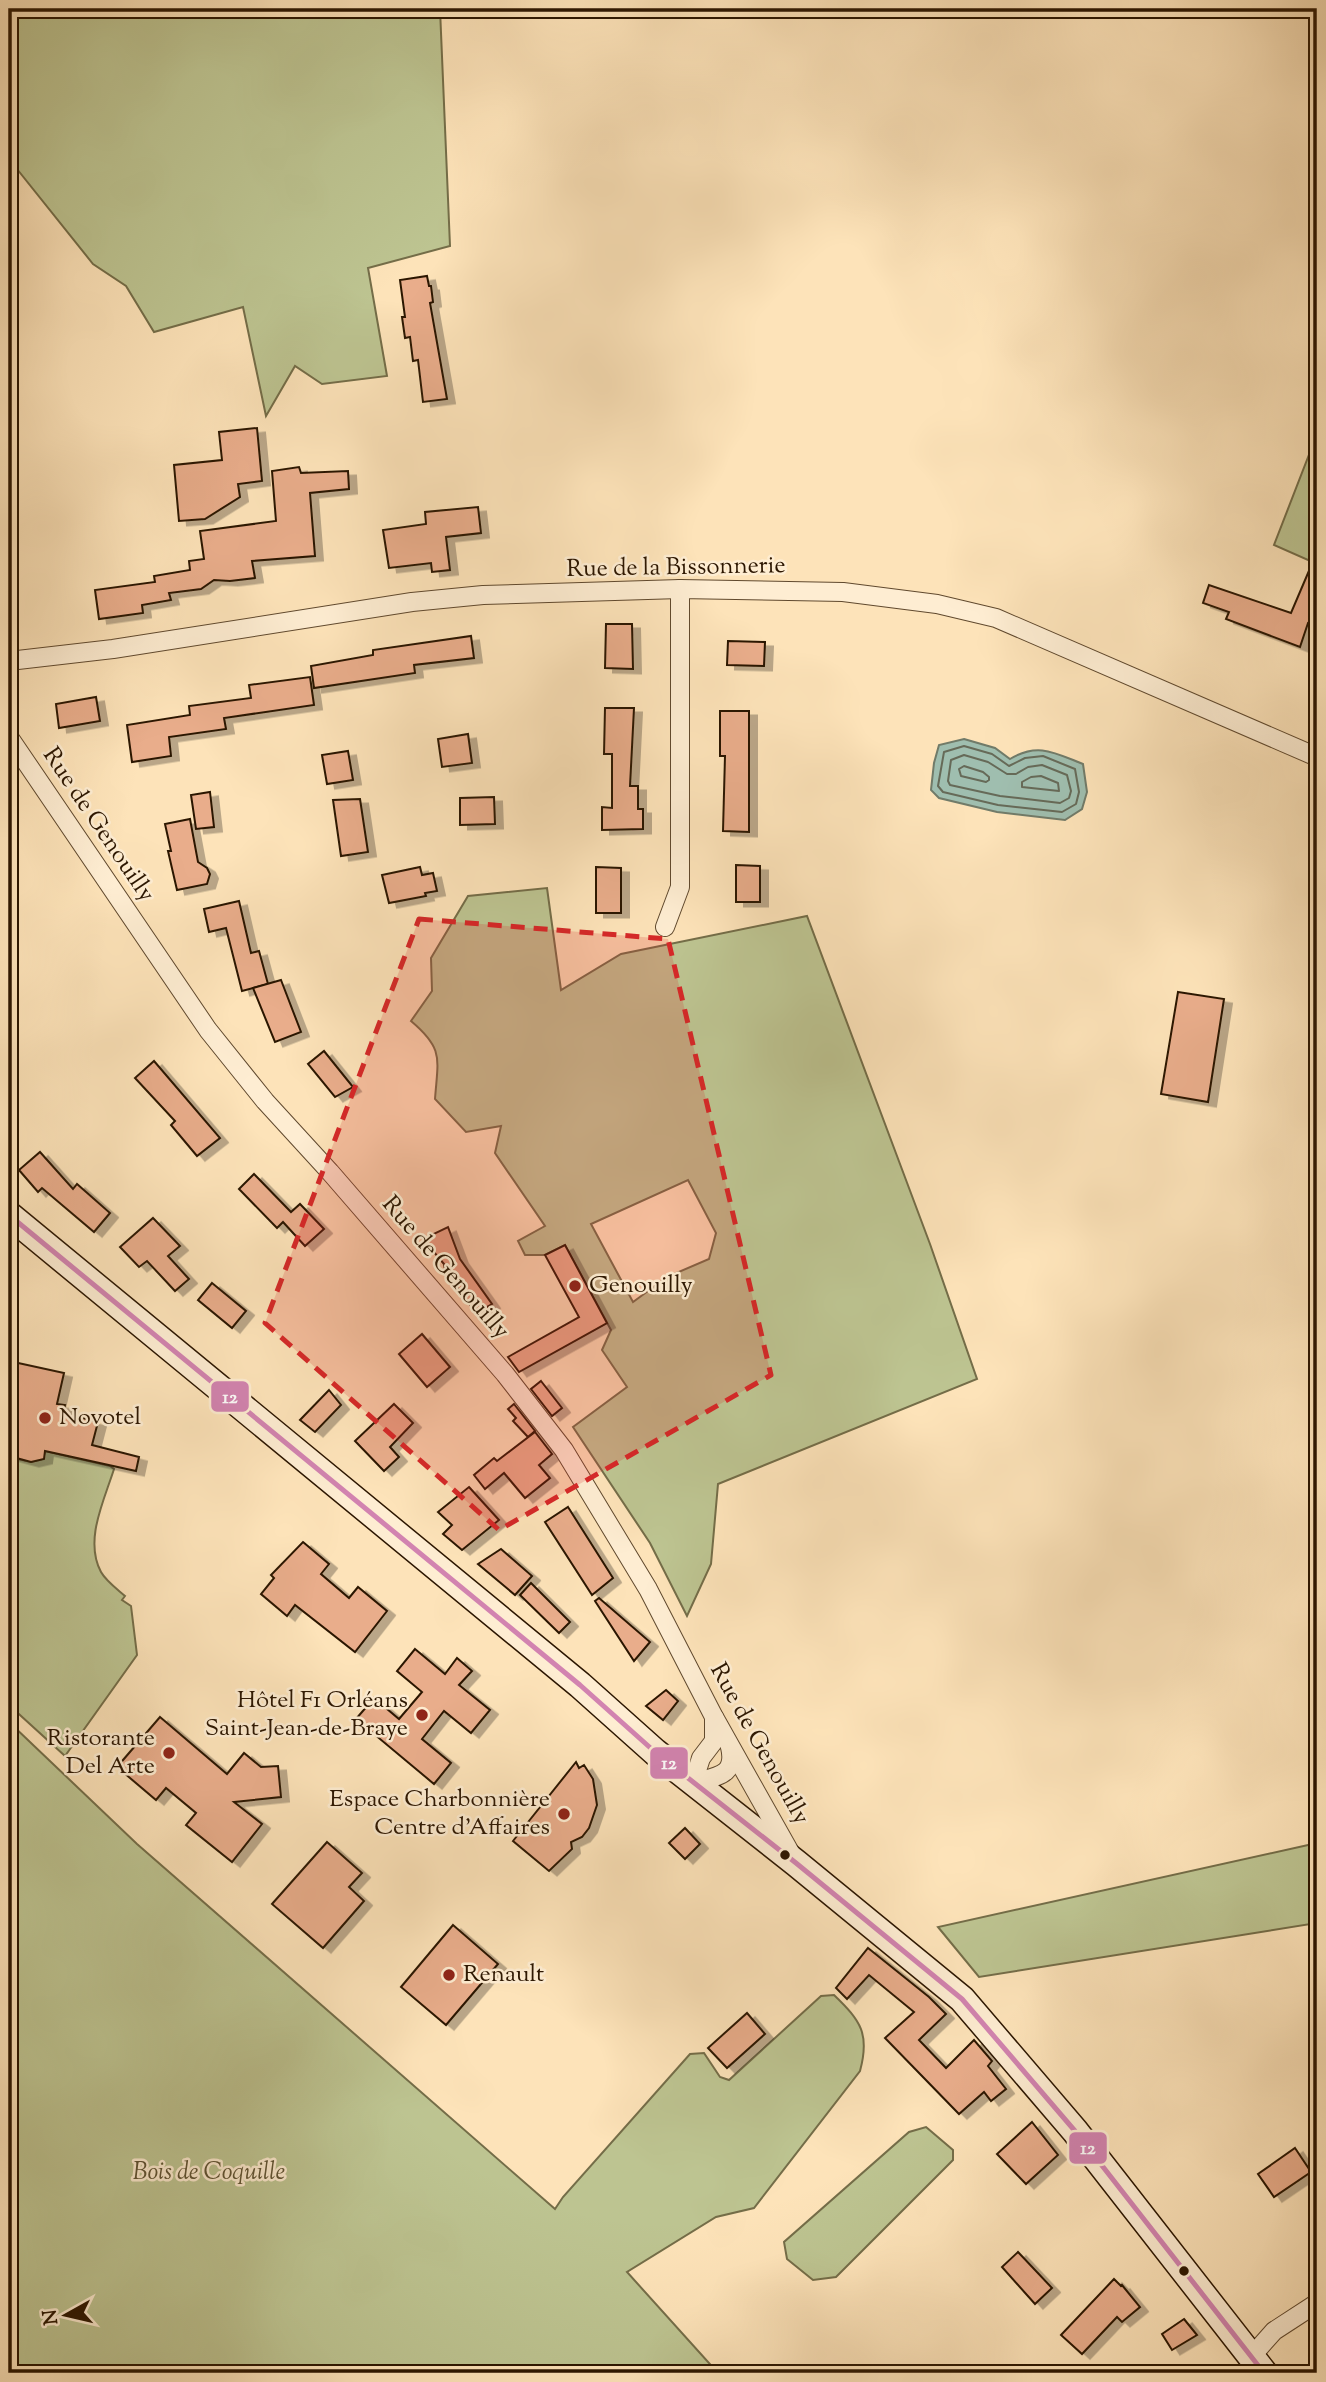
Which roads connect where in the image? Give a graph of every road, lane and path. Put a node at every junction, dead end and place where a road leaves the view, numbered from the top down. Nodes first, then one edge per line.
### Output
1 (680, 589) junction
2 (9, 661) edge
3 (9, 737) edge
4 (1317, 757) edge
5 (666, 927) dead end
6 (9, 1214) edge
7 (714, 1717) junction
8 (728, 1740) junction
9 (693, 1783) junction
10 (796, 1863) junction
11 (1317, 2303) edge
12 (1257, 2365) edge

1 - 2 street, Rue de la Bissonnerie
1 - 4 street, Rue de la Bissonnerie
1 - 5 street
3 - 7 street, Rue de Genouilly
6 - 9 main road
7 - 8 street, Rue de Genouilly
7 - 9 street
8 - 9 street
8 - 10 street, Rue de Genouilly
9 - 10 main road
10 - 12 main road
11 - 12 street

